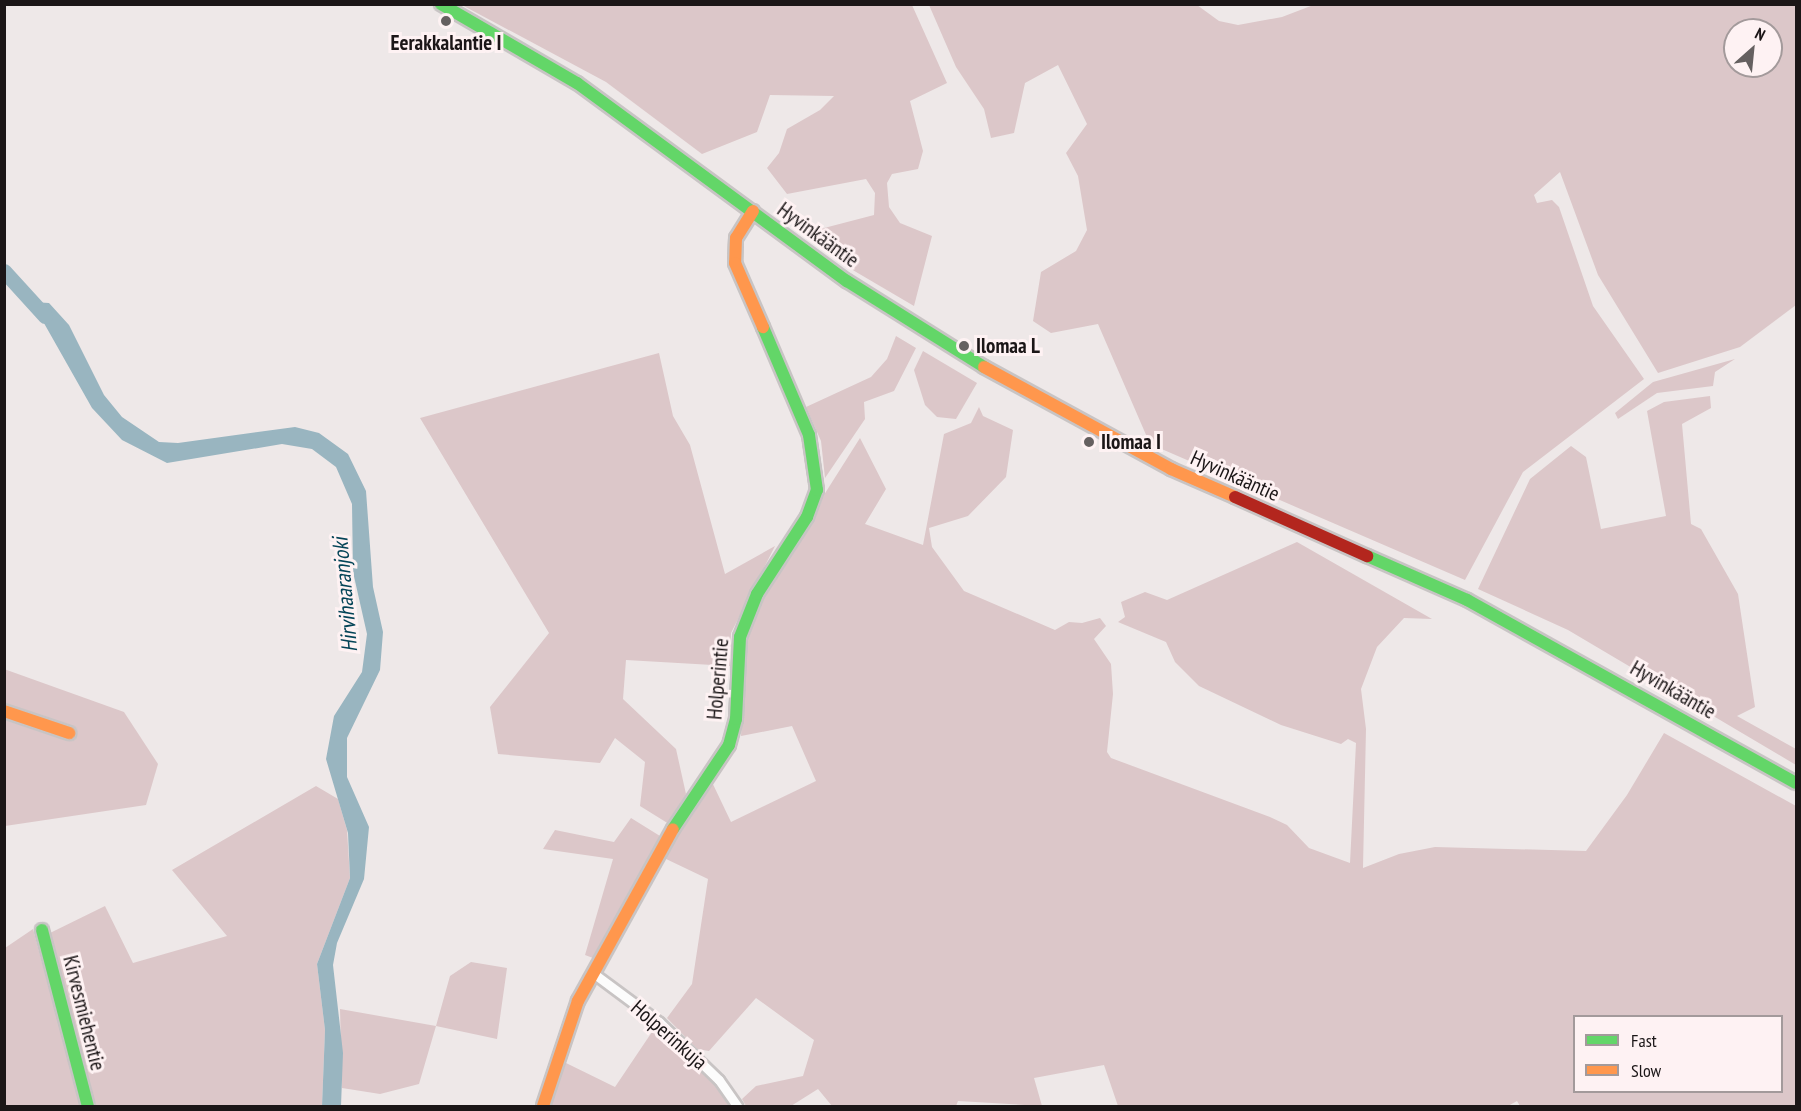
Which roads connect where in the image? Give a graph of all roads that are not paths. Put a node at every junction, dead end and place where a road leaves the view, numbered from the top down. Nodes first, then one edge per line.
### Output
1 (441, 4) edge
2 (753, 211) junction
3 (4, 711) edge
4 (69, 733) dead end
5 (1797, 783) edge
6 (42, 930) dead end
7 (593, 973) junction
8 (88, 1107) edge
9 (543, 1107) edge
10 (736, 1107) edge

1 - 2 main road, Hyvinkääntie
2 - 5 main road, Hyvinkääntie
2 - 7 main road, Holperintie
3 - 4 main road
6 - 8 main road, Kirvesmiehentie
7 - 9 main road, Holperintie
7 - 10 street, Holperinkuja

